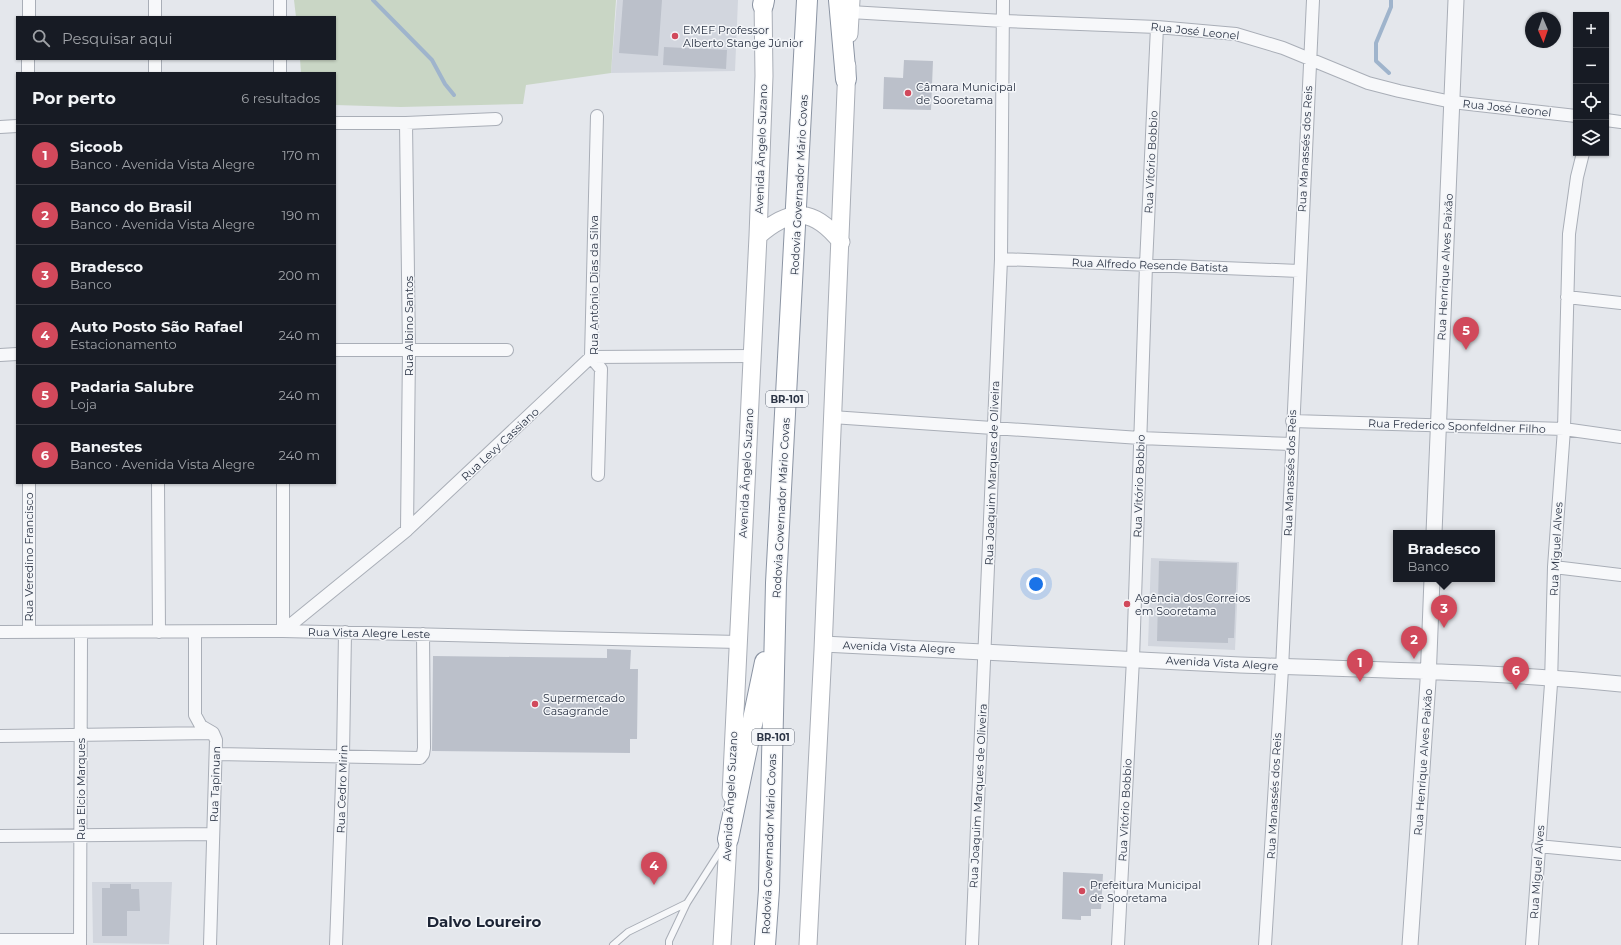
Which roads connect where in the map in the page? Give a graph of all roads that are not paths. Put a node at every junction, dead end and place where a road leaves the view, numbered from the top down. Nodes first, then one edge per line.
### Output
1 (29, 0) edge
2 (155, 0) edge
3 (280, 0) edge
4 (808, 0) edge
5 (1003, 0) edge
6 (1313, 0) edge
7 (1456, 0) edge
8 (764, 2) edge
9 (847, 4) edge
10 (29, 16) edge
11 (155, 16) edge
12 (280, 16) edge
13 (1003, 21) junction
14 (1157, 27) junction
15 (1309, 57) junction
16 (28, 60) edge
17 (155, 60) edge
18 (280, 60) edge
19 (28, 72) edge
20 (155, 72) edge
21 (280, 72) edge
22 (846, 80) joint
23 (1452, 102) junction
24 (597, 116) dead end
25 (1573, 116) edge
26 (496, 119) dead end
27 (1609, 120) edge
28 (1621, 122) edge
29 (336, 123) edge
30 (406, 123) junction
31 (16, 126) edge
32 (0, 127) edge
33 (1582, 156) edge
34 (798, 214) junction
35 (758, 236) junction
36 (841, 242) junction
37 (1001, 259) junction
38 (1146, 265) junction
39 (1299, 271) junction
40 (1567, 297) junction
41 (1621, 303) edge
42 (336, 350) edge
43 (507, 350) dead end
44 (409, 351) junction
45 (16, 354) edge
46 (0, 355) edge
47 (752, 356) junction
48 (591, 357) junction
49 (832, 417) junction
50 (1292, 421) junction
51 (1438, 425) junction
52 (994, 429) junction
53 (1564, 429) junction
54 (1621, 437) edge
55 (1140, 438) junction
56 (1292, 444) junction
57 (598, 475) dead end
58 (29, 484) edge
59 (158, 484) edge
60 (283, 484) edge
61 (407, 530) junction
62 (1434, 530) edge
63 (1554, 567) junction
64 (1621, 576) edge
65 (1432, 582) edge
66 (776, 583) junction
67 (283, 631) junction
68 (0, 632) edge
69 (29, 632) junction
70 (159, 632) junction
71 (195, 632) junction
72 (345, 632) junction
73 (81, 633) junction
74 (423, 634) junction
75 (738, 642) junction
76 (823, 644) junction
77 (985, 651) junction
78 (1133, 659) junction
79 (1282, 666) junction
80 (1428, 671) junction
81 (1551, 677) junction
82 (1621, 684) edge
83 (213, 733) junction
84 (82, 735) junction
85 (0, 736) edge
86 (216, 754) junction
87 (343, 756) junction
88 (213, 834) junction
89 (81, 835) junction
90 (0, 836) edge
91 (728, 839) junction
92 (1538, 846) junction
93 (1621, 854) edge
94 (687, 903) junction
95 (0, 940) edge
96 (80, 942) edge
97 (210, 945) edge
98 (336, 945) edge
99 (613, 945) edge
100 (668, 945) edge
101 (722, 945) edge
102 (765, 945) edge
103 (808, 945) edge
104 (972, 945) edge
105 (1118, 945) edge
106 (1266, 945) edge
107 (1410, 945) edge
108 (1532, 945) edge

1 - 10 street
2 - 11 street
3 - 12 street
4 - 34 highway, Rodovia Governador Mário Covas / BR-101
5 - 13 street, Rua Joaquim Marques de Oliveira
6 - 15 street, Rua Manassés dos Reis
7 - 23 street, Rua Henrique Alves Paixão
8 - 35 main road, Avenida Ângelo Suzano
9 - 13 street, Rua José Leonel
9 - 22 highway
13 - 14 street, Rua José Leonel
13 - 37 street, Rua Joaquim Marques de Oliveira
14 - 15 street, Rua José Leonel
14 - 38 street, Rua Vitório Bobbio
15 - 23 street, Rua José Leonel
15 - 39 street, Rua Manassés dos Reis
16 - 19 street
17 - 20 street
18 - 21 street
22 - 36 main road
23 - 25 street, Rua José Leonel
23 - 51 street, Rua Henrique Alves Paixão
24 - 48 street, Rua Antônio Dias da Silva
26 - 30 street
27 - 28 street
29 - 30 street
30 - 44 street, Rua Albino Santos
31 - 32 street
33 - 40 street, Rua Miguel Alves
34 - 35 main road
34 - 36 main road
34 - 66 highway, Rodovia Governador Mário Covas / BR-101
35 - 47 main road, Avenida Ângelo Suzano
36 - 49 main road
37 - 38 street, Rua Alfredo Resende Batista
37 - 52 street, Rua Joaquim Marques de Oliveira
38 - 39 street, Rua Alfredo Resende Batista
38 - 55 street, Rua Vitório Bobbio
39 - 50 street, Rua Manassés dos Reis
40 - 41 street
40 - 53 street, Rua Miguel Alves
42 - 44 street
43 - 44 street
44 - 61 street, Rua Albino Santos
45 - 46 street
47 - 48 street
47 - 75 main road, Avenida Ângelo Suzano
48 - 57 street, Rua Antônio Dias da Silva
48 - 61 street, Rua Levy Cassiano
49 - 52 street
49 - 76 main road
50 - 51 street, Rua Frederico Sponfeldner Filho
50 - 56 street, Rua Manassés dos Reis
51 - 53 street, Rua Frederico Sponfeldner Filho
51 - 62 street, Rua Henrique Alves Paixão
52 - 55 street
52 - 77 street, Rua Joaquim Marques de Oliveira
53 - 54 street, Rua Frederico Sponfeldner Filho
53 - 63 street, Rua Miguel Alves
55 - 56 street
55 - 78 street, Rua Vitório Bobbio
56 - 79 street, Rua Manassés dos Reis
58 - 69 street, Rua Veredino Francisco
59 - 70 street
60 - 67 street
61 - 67 street, Rua Levy Cassiano
63 - 64 street
63 - 81 street, Rua Miguel Alves
65 - 80 street, Rua Henrique Alves Paixão
66 - 91 highway
66 - 102 highway, Rodovia Governador Mário Covas / BR-101
67 - 71 street, Rua Vista Alegre Leste
67 - 72 street, Rua Vista Alegre Leste
68 - 69 street, Rua Vista Alegre Leste
69 - 73 street, Rua Vista Alegre Leste
70 - 71 street, Rua Vista Alegre Leste
70 - 73 street, Rua Vista Alegre Leste
71 - 83 street, Rua Tapinuan
72 - 74 street, Rua Vista Alegre Leste
72 - 87 street, Rua Cedro Mirin
73 - 84 street, Rua Elcio Marques
74 - 75 street, Rua Vista Alegre Leste
74 - 87 street
75 - 91 main road, Avenida Ângelo Suzano
76 - 77 street, Avenida Vista Alegre
76 - 103 main road
77 - 78 street, Avenida Vista Alegre
77 - 104 street, Rua Joaquim Marques de Oliveira
78 - 79 street, Avenida Vista Alegre
78 - 105 street, Rua Vitório Bobbio
79 - 80 street, Avenida Vista Alegre
79 - 106 street, Rua Manassés dos Reis
80 - 81 street, Avenida Vista Alegre
80 - 107 street, Rua Henrique Alves Paixão
81 - 82 street, Avenida Vista Alegre
81 - 92 street, Rua Miguel Alves
83 - 84 street
83 - 86 street, Rua Tapinuan
84 - 85 street
84 - 89 street, Rua Elcio Marques
86 - 87 street
86 - 88 street, Rua Tapinuan
87 - 98 street, Rua Cedro Mirin
88 - 89 street
88 - 97 street, Rua Tapinuan
89 - 90 street
89 - 96 street, Rua Elcio Marques
91 - 94 lane
91 - 101 main road, Avenida Ângelo Suzano
92 - 93 street
92 - 108 street, Rua Miguel Alves
94 - 99 lane
94 - 100 lane
95 - 96 street

